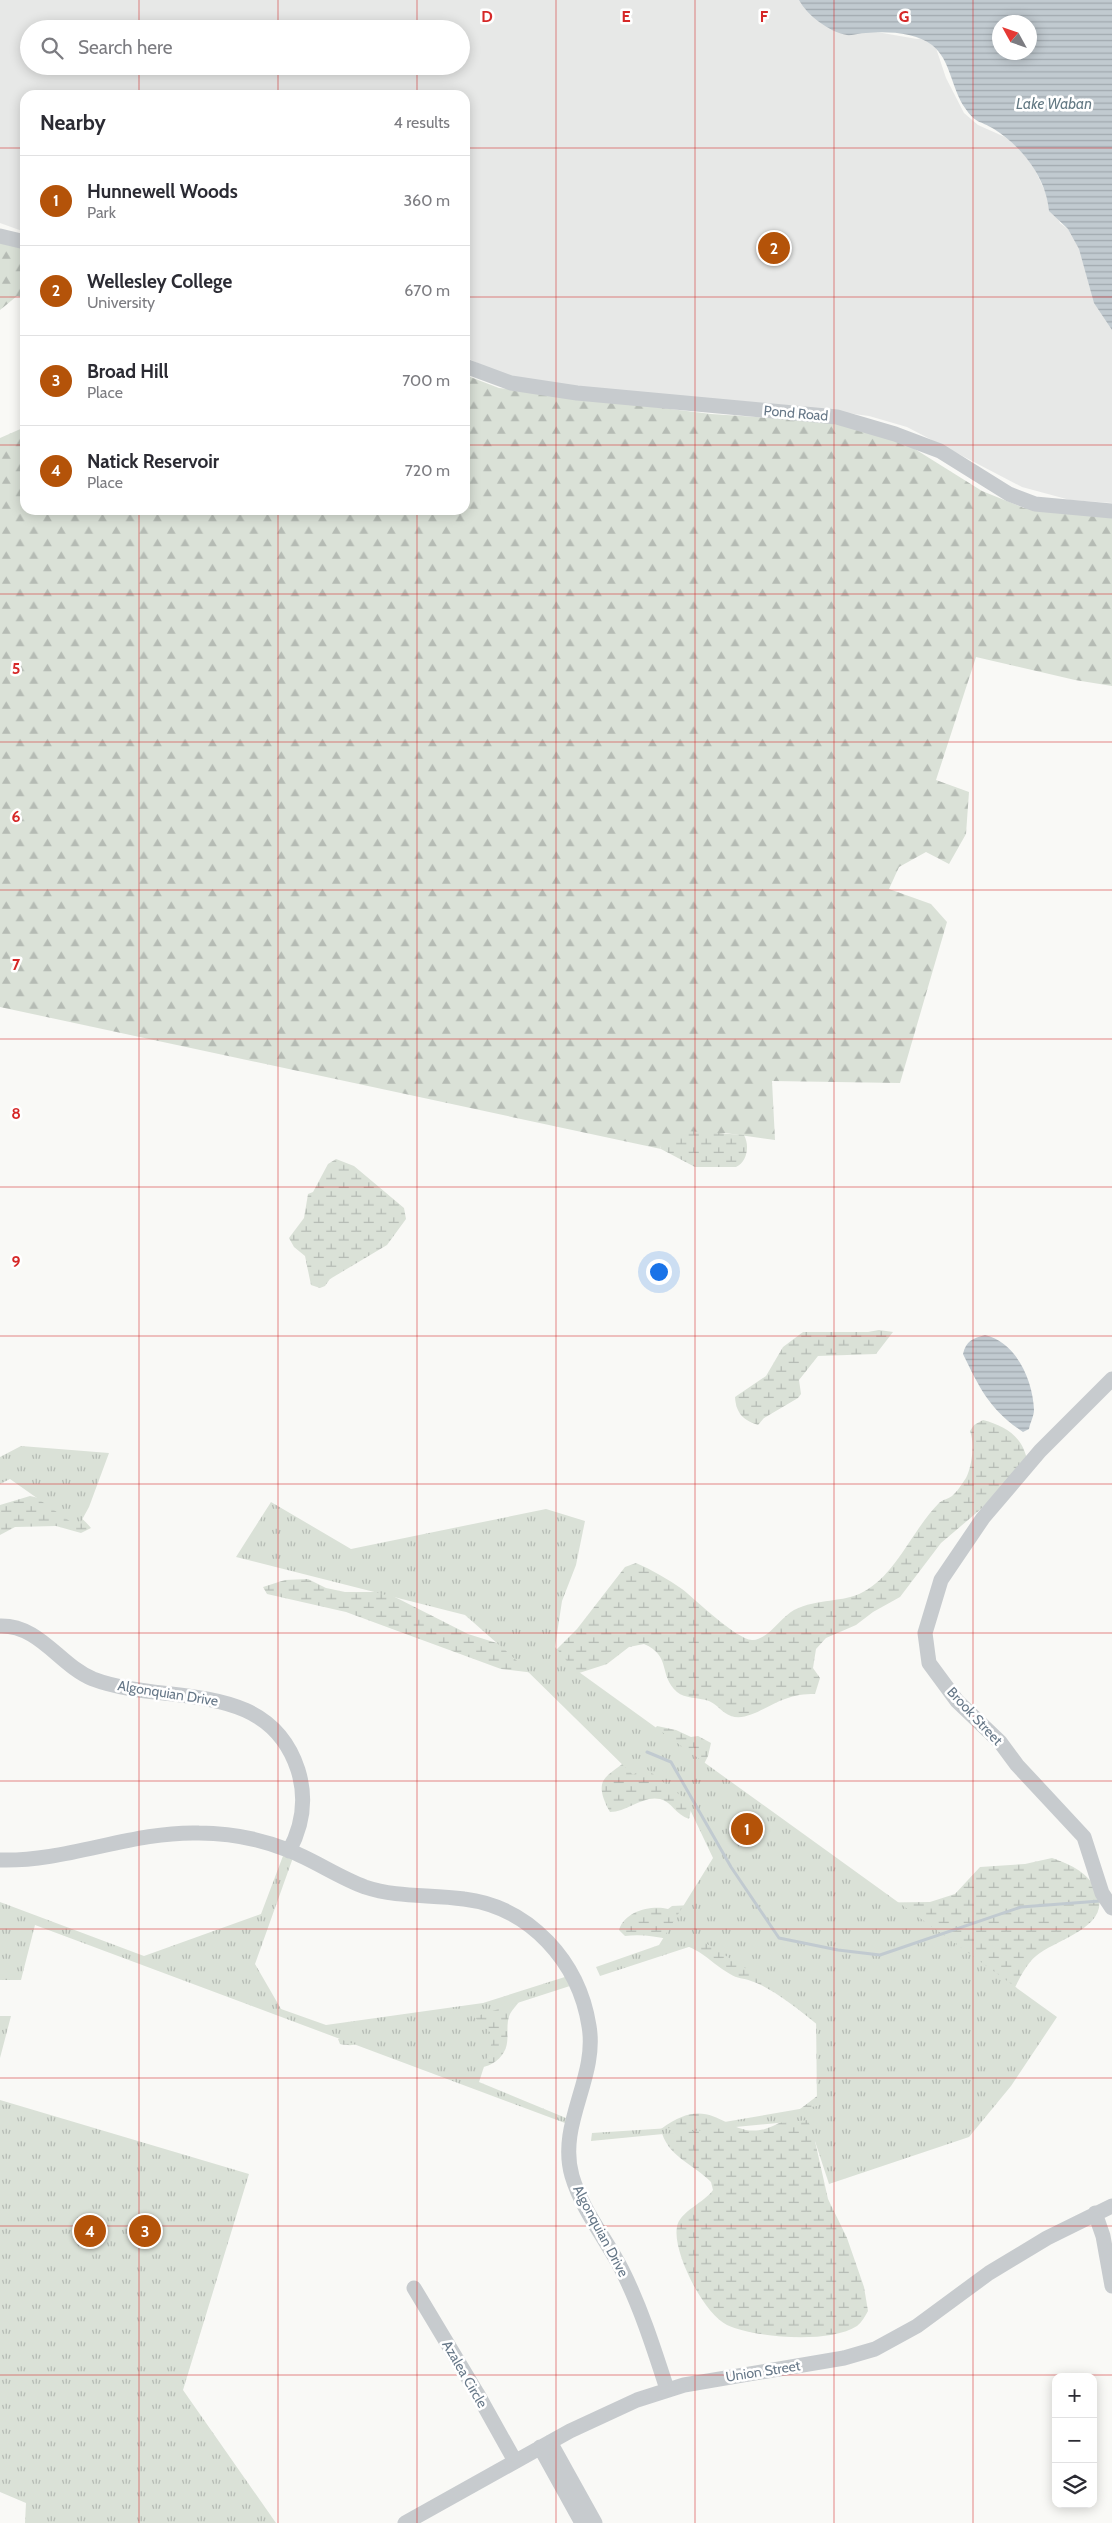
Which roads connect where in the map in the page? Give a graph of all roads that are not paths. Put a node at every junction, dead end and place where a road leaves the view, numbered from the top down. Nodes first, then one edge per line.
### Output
1 (0, 236) edge
2 (20, 241) edge
3 (470, 368) edge
4 (1112, 511) edge
5 (1112, 1379) edge
6 (0, 1626) edge
7 (289, 1850) junction
8 (0, 1860) edge
9 (1112, 1908) edge
10 (1112, 2206) edge
11 (1095, 2213) junction
12 (1112, 2286) edge
13 (414, 2288) dead end
14 (667, 2389) junction
15 (545, 2444) junction
16 (514, 2461) junction
17 (405, 2523) edge
18 (582, 2523) edge
19 (595, 2523) edge

1 - 2 street
3 - 4 street, Pond Road
5 - 9 street, Brook Street
6 - 7 street, Algonquian Drive
7 - 8 street, Algonquian Drive
7 - 14 street, Algonquian Drive
10 - 11 street, Union Street
11 - 12 street
11 - 14 street, Union Street
13 - 16 street, Azalea Circle
14 - 15 street, Union Street
15 - 16 street, Union Street
15 - 18 street
15 - 19 street
16 - 17 street, Union Street

